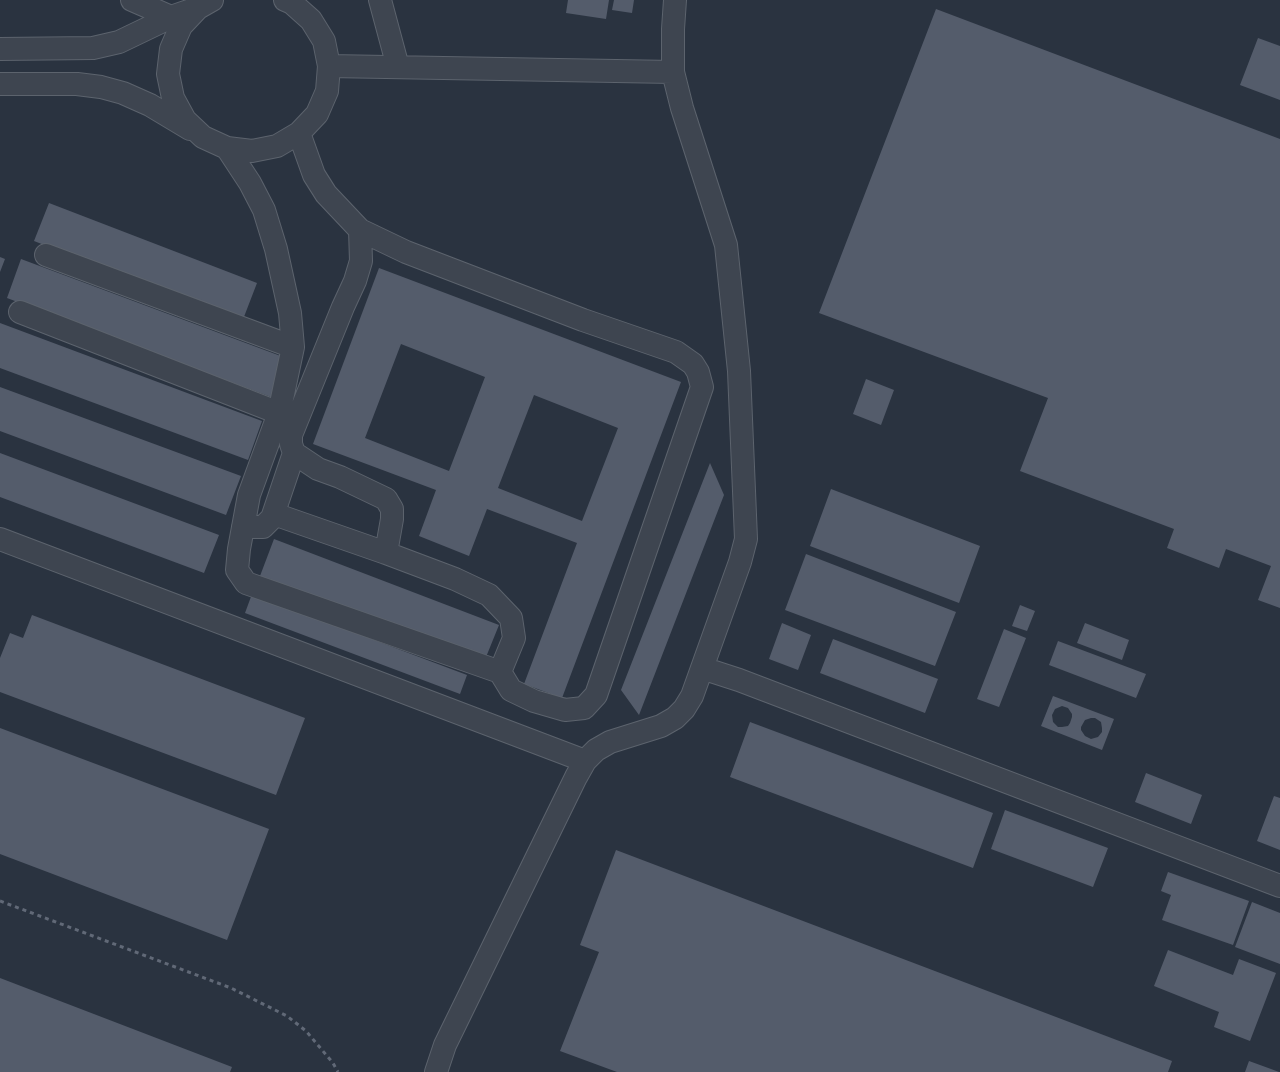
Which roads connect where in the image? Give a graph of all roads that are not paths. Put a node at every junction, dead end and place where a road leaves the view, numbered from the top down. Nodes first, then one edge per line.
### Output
1 (132, 0) edge
2 (286, 0) edge
3 (380, 0) edge
4 (674, 0) edge
5 (203, 3) edge
6 (171, 17) junction
7 (25, 48) junction
8 (0, 49) edge
9 (329, 66) junction
10 (398, 67) junction
11 (673, 72) junction
12 (25, 83) junction
13 (0, 84) edge
14 (299, 133) junction
15 (203, 137) junction
16 (227, 148) junction
17 (360, 230) junction
18 (46, 255) dead end
19 (20, 312) dead end
20 (293, 347) junction
21 (279, 413) junction
22 (294, 453) junction
23 (274, 514) junction
24 (243, 528) junction
25 (0, 538) edge
26 (386, 553) junction
27 (702, 668) junction
28 (500, 672) junction
29 (585, 762) junction
30 (1280, 886) edge
31 (436, 1072) edge

1 - 6 street
2 - 9 street
3 - 10 street
4 - 11 street
5 - 6 street
5 - 15 street
6 - 7 street
7 - 8 street
7 - 12 street
9 - 10 street
9 - 14 street
10 - 11 street
11 - 27 street
12 - 13 street
12 - 15 street
14 - 16 street
14 - 17 street
15 - 16 street
16 - 20 street
17 - 22 street
17 - 28 street
18 - 20 street
19 - 21 street
20 - 21 street
21 - 24 street
22 - 23 street
22 - 26 street
23 - 24 street
23 - 26 street
24 - 28 street
25 - 29 street
26 - 28 street
27 - 29 street
27 - 30 street
29 - 31 street

